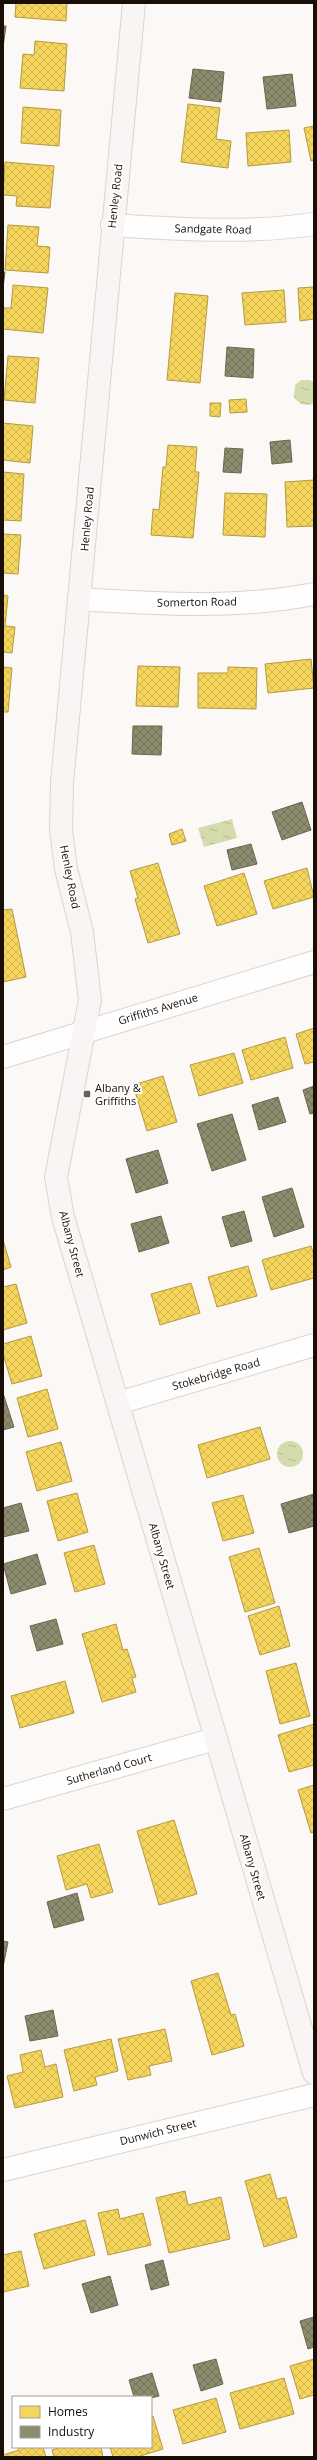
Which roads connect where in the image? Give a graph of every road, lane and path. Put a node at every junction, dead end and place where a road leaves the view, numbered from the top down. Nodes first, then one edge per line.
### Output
1 (134, 3) edge
2 (314, 224) edge
3 (112, 225) junction
4 (314, 594) edge
5 (80, 599) junction
6 (314, 962) edge
7 (84, 1033) junction
8 (3, 1057) edge
9 (314, 1345) edge
10 (118, 1403) junction
11 (215, 1739) junction
12 (3, 1799) edge
13 (314, 2074) edge
14 (314, 2095) edge
15 (3, 2170) edge

1 - 3 street, Henley Road
2 - 3 street, Sandgate Road
3 - 5 street, Henley Road
4 - 5 street, Somerton Road
5 - 7 street, Henley Road
6 - 7 street, Griffiths Avenue
7 - 8 street, Griffiths Avenue
7 - 10 street, Albany Street
9 - 10 street, Stokebridge Road
10 - 11 street, Albany Street
11 - 12 street, Sutherland Court
11 - 13 street, Albany Street
14 - 15 street, Dunwich Street

